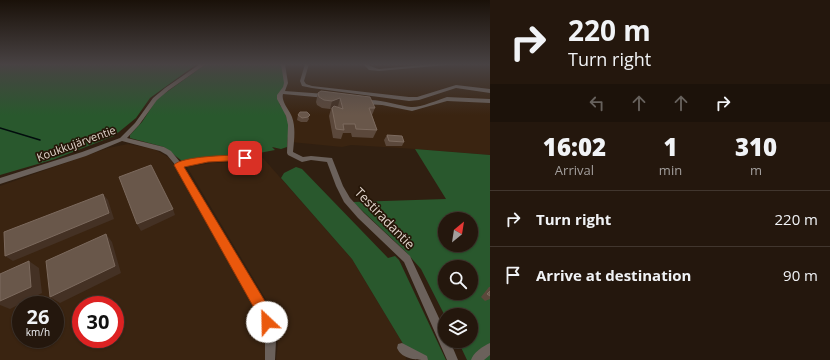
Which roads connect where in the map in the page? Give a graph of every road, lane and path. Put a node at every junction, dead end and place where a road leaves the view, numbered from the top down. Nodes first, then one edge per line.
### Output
1 (178, 81) edge
2 (286, 81) edge
3 (302, 81) edge
4 (490, 91) edge
5 (282, 92) junction
6 (333, 98) edge
7 (360, 102) edge
8 (490, 102) edge
9 (122, 139) junction
10 (245, 158) dead end
11 (179, 165) junction
12 (0, 182) edge
13 (264, 312) junction
14 (283, 322) dead end
15 (402, 348) dead end
16 (490, 348) edge
17 (270, 360) edge
18 (424, 360) edge
19 (453, 360) edge
20 (476, 360) edge

1 - 9 street, Koukkujärventie
2 - 5 street
3 - 4 street
5 - 6 street
5 - 19 street, Testiradantie
7 - 8 street
9 - 11 street
9 - 12 street, Koukkujärventie
10 - 11 street
11 - 13 street
13 - 14 street
13 - 17 street
15 - 18 street
16 - 20 street

